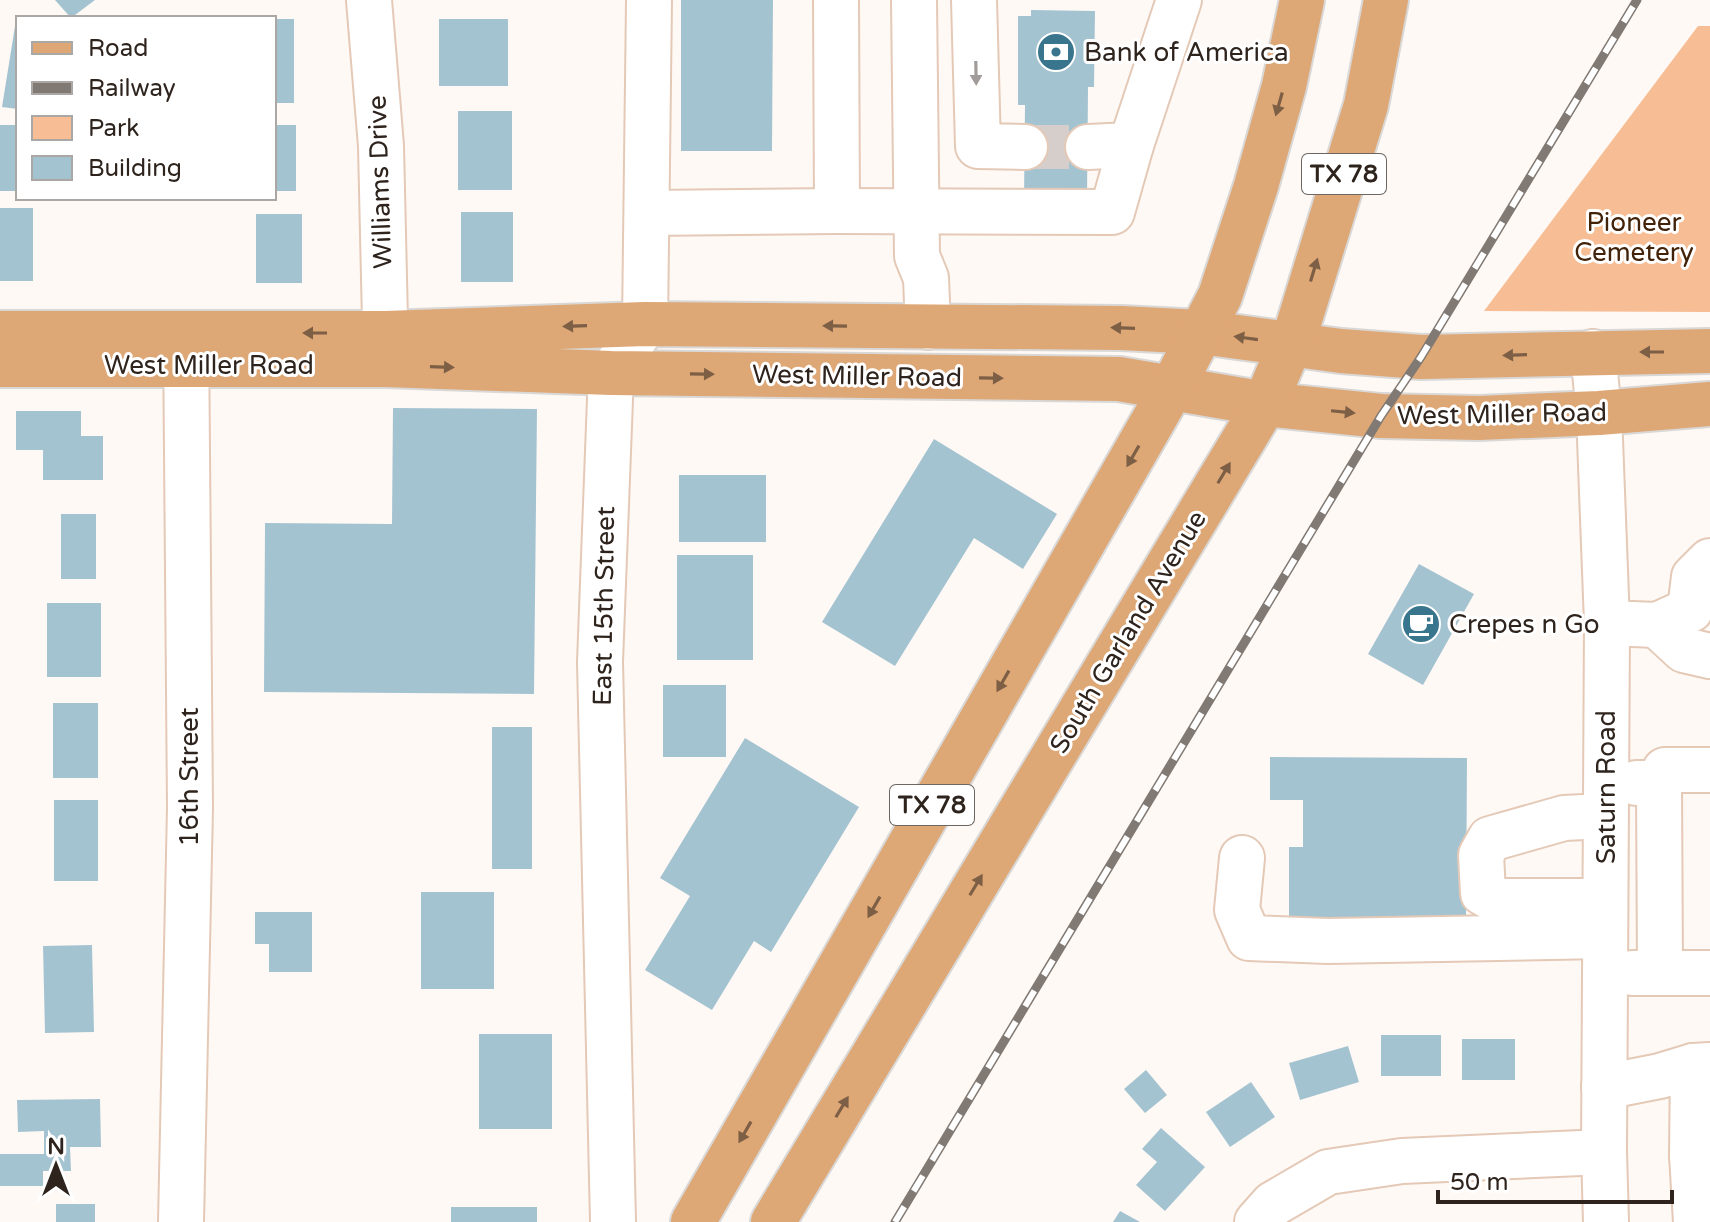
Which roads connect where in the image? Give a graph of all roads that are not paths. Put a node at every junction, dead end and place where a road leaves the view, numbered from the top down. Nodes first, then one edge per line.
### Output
1 (369, 0) edge
2 (649, 0) edge
3 (836, 0) edge
4 (914, 0) edge
5 (974, 0) edge
6 (1179, 0) edge
7 (1302, 0) edge
8 (1386, 0) edge
9 (1131, 145) junction
10 (1025, 147) tunnel mouth
11 (1088, 147) tunnel mouth
12 (837, 211) junction
13 (917, 212) junction
14 (647, 213) junction
15 (917, 256) junction
16 (645, 324) junction
17 (878, 327) junction
18 (928, 327) junction
19 (1201, 332) junction
20 (0, 333) edge
21 (1291, 345) junction
22 (186, 349) junction
23 (385, 349) junction
24 (1710, 351) edge
25 (1593, 352) junction
26 (0, 365) edge
27 (611, 373) junction
28 (1172, 388) junction
29 (1265, 404) junction
30 (1710, 404) edge
31 (1599, 413) junction
32 (1710, 561) edge
33 (1607, 623) junction
34 (1657, 625) junction
35 (1708, 658) edge
36 (1710, 770) edge
37 (1659, 783) junction
38 (1606, 800) junction
39 (1242, 858) dead end
40 (1605, 936) junction
41 (1660, 972) junction
42 (1710, 973) edge
43 (1702, 1065) edge
44 (1604, 1087) junction
45 (1701, 1148) edge
46 (1604, 1152) junction
47 (181, 1222) edge
48 (613, 1222) edge
49 (693, 1222) edge
50 (773, 1222) edge
51 (1257, 1222) edge
52 (1606, 1222) edge
53 (1696, 1222) edge

1 - 23 street, Williams Drive
2 - 14 street
3 - 12 street
4 - 13 street
5 -> 10 street
6 - 9 street
7 -> 19 main road, TX 78
21 -> 8 main road, South Garland Avenue / TX 78
9 - 11 street
9 - 13 street
12 - 13 street
12 - 14 street
13 - 15 street
14 - 16 street
15 - 17 street
15 - 18 street
17 -> 16 main road, West Miller Road
16 -> 23 main road, West Miller Road
16 - 27 street
17 - 18 main road, West Miller Road
19 -> 18 main road, West Miller Road
21 -> 19 main road, West Miller Road
19 - 28 main road, TX 78
20 - 22 main road, West Miller Road
25 -> 21 main road, West Miller Road
21 - 29 main road, South Garland Avenue / TX 78
22 - 23 main road, West Miller Road
22 - 26 main road, West Miller Road
22 - 47 street, 16th Street
23 -> 27 main road, West Miller Road
24 -> 25 main road, West Miller Road
25 - 31 street, Saturn Road
27 -> 28 main road, West Miller Road
27 - 48 street, East 15th Street
28 - 29 main road, West Miller Road
28 -> 49 main road, TX 78
29 -> 31 main road, West Miller Road
50 -> 29 main road, South Garland Avenue / TX 78
30 - 31 main road, West Miller Road
31 - 33 street, Saturn Road
32 - 34 street
33 - 34 street
33 - 38 street, Saturn Road
34 - 35 street
36 - 37 street
37 - 38 street
37 - 41 street
38 - 40 street, Saturn Road
38 - 40 street
39 - 40 street
40 - 41 street
40 - 44 street, Saturn Road
41 - 42 street
43 - 44 street
43 - 45 street
44 - 46 street, Saturn Road
45 - 53 street
46 - 51 street
46 - 52 street, Saturn Road

